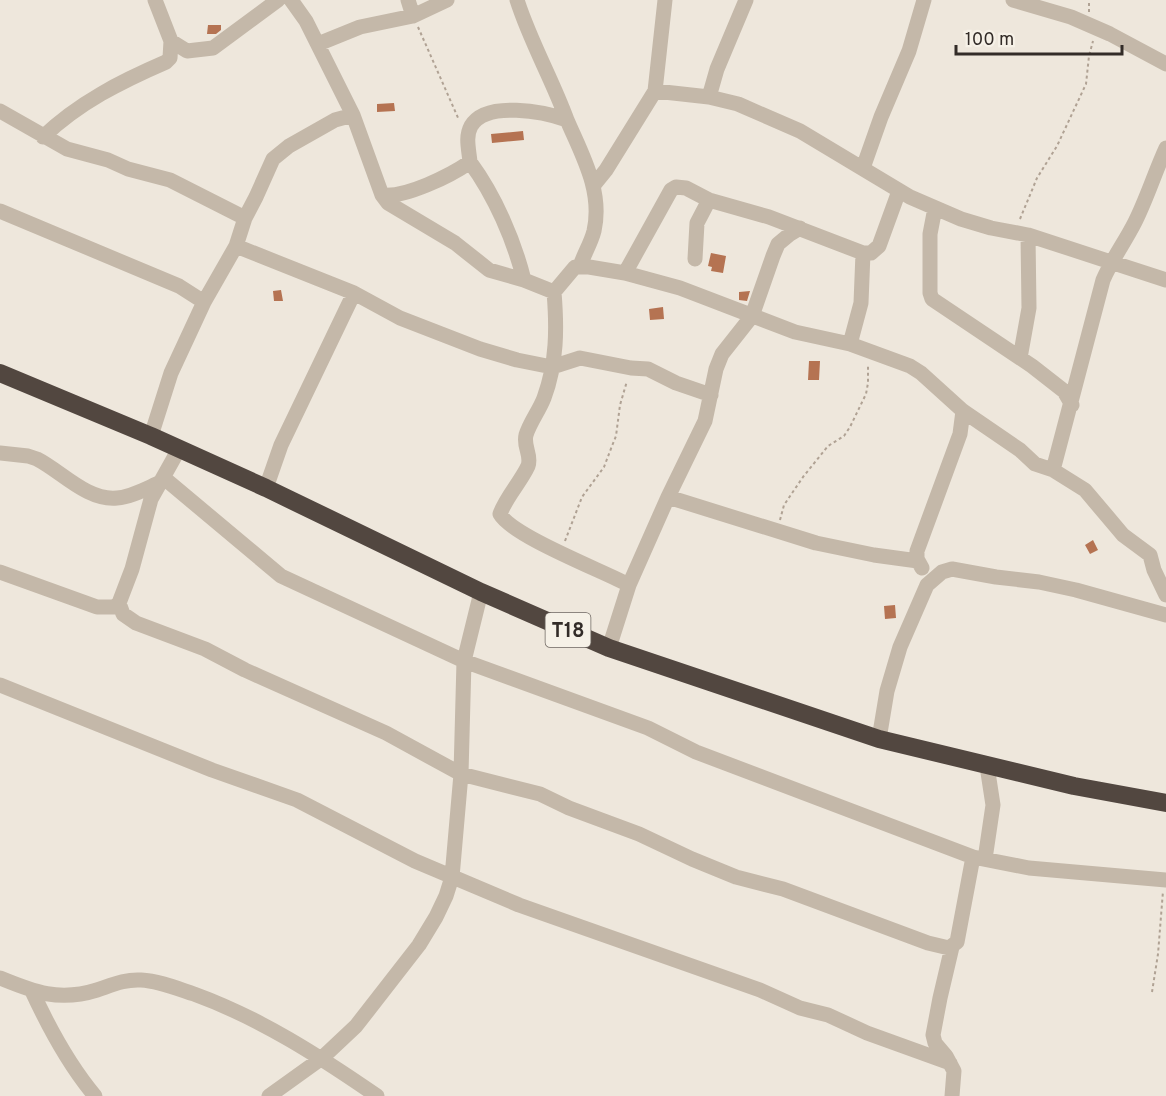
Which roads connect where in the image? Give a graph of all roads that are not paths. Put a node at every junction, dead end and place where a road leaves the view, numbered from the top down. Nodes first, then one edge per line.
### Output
1 (155, 0) edge
2 (278, 0) edge
3 (291, 0) edge
4 (408, 0) edge
5 (447, 0) edge
6 (517, 0) edge
7 (665, 0) edge
8 (746, 0) edge
9 (924, 0) edge
10 (1013, 0) edge
11 (414, 16) junction
12 (171, 41) junction
13 (318, 45) junction
14 (1166, 64) edge
15 (655, 91) junction
16 (710, 97) junction
17 (0, 111) edge
18 (353, 115) junction
19 (567, 120) junction
20 (43, 137) junction
21 (1166, 147) edge
22 (470, 162) junction
23 (863, 168) junction
24 (593, 186) junction
25 (899, 191) junction
26 (382, 195) junction
27 (709, 200) junction
28 (935, 208) junction
29 (0, 211) edge
30 (245, 218) junction
31 (800, 228) junction
32 (1028, 235) junction
33 (236, 246) junction
34 (863, 253) junction
35 (695, 259) dead end
36 (1112, 261) junction
37 (580, 266) junction
38 (625, 273) junction
39 (524, 280) junction
40 (1166, 280) edge
41 (554, 292) junction
42 (354, 293) junction
43 (204, 302) junction
44 (752, 316) junction
45 (849, 344) junction
46 (1020, 358) junction
47 (552, 367) junction
48 (0, 373) edge
49 (711, 395) junction
50 (1072, 405) junction
51 (963, 411) junction
52 (151, 436) junction
53 (179, 449) junction
54 (0, 453) edge
55 (1053, 471) junction
56 (163, 480) junction
57 (266, 488) junction
58 (668, 497) junction
59 (918, 561) junction
60 (0, 572) edge
61 (629, 585) junction
62 (927, 585) junction
63 (481, 592) junction
64 (1166, 596) edge
65 (119, 603) junction
66 (1166, 614) edge
67 (609, 648) junction
68 (464, 661) junction
69 (0, 685) edge
70 (879, 739) junction
71 (987, 765) junction
72 (461, 774) junction
73 (1166, 803) edge
74 (979, 858) junction
75 (452, 877) junction
76 (1166, 880) edge
77 (952, 947) junction
78 (0, 978) edge
79 (32, 991) junction
80 (322, 1058) junction
81 (950, 1063) junction
82 (95, 1096) edge
83 (269, 1096) edge
84 (377, 1096) edge
85 (952, 1096) edge

1 - 12 street
2 - 12 street
3 - 13 street
4 - 11 street
5 - 11 street
6 - 19 street
7 - 15 street
8 - 16 street
9 - 23 street
10 - 14 street
11 - 13 street
12 - 20 street
13 - 18 street
15 - 16 street
15 - 24 street
16 - 23 street
17 - 20 street
18 - 26 street
18 - 30 street
19 - 22 street
19 - 24 street
20 - 30 street
21 - 36 street
22 - 26 street
22 - 39 street
23 - 25 street
24 - 37 street
25 - 28 street
25 - 34 street
26 - 39 street
27 - 31 street
27 - 35 street
27 - 38 street
28 - 32 street
28 - 46 street
29 - 43 street
30 - 33 street
31 - 34 street
31 - 44 street
32 - 36 street
32 - 46 street
33 - 42 street
33 - 43 street
34 - 45 street
36 - 40 street
36 - 50 street
37 - 38 street
37 - 41 street
38 - 44 street
39 - 41 street
41 - 47 street
42 - 47 street
42 - 57 street
43 - 52 street
44 - 45 street
44 - 49 street
45 - 51 street
46 - 50 street
47 - 49 street
47 - 61 street
48 - 52 highway, T18
49 - 58 street
50 - 55 street
51 - 55 street
51 - 59 street
52 - 53 highway, T18
53 - 56 street
53 - 57 highway, T18
54 - 56 street
55 - 64 street
56 - 65 street
56 - 68 street
57 - 63 highway, T18
58 - 59 street
58 - 61 street
59 - 62 street
60 - 65 street
61 - 67 street
62 - 66 street
62 - 70 street
63 - 67 highway, T18
63 - 68 street
65 - 72 street
67 - 70 highway, T18
68 - 72 street
68 - 74 street
69 - 75 street
70 - 71 highway, T18
71 - 73 highway, T18
71 - 74 street
72 - 75 street
72 - 77 street
74 - 76 street
74 - 77 street
75 - 80 street
75 - 81 street
77 - 81 street
78 - 79 street
79 - 80 street
79 - 82 street
80 - 83 street
80 - 84 street
81 - 85 street

